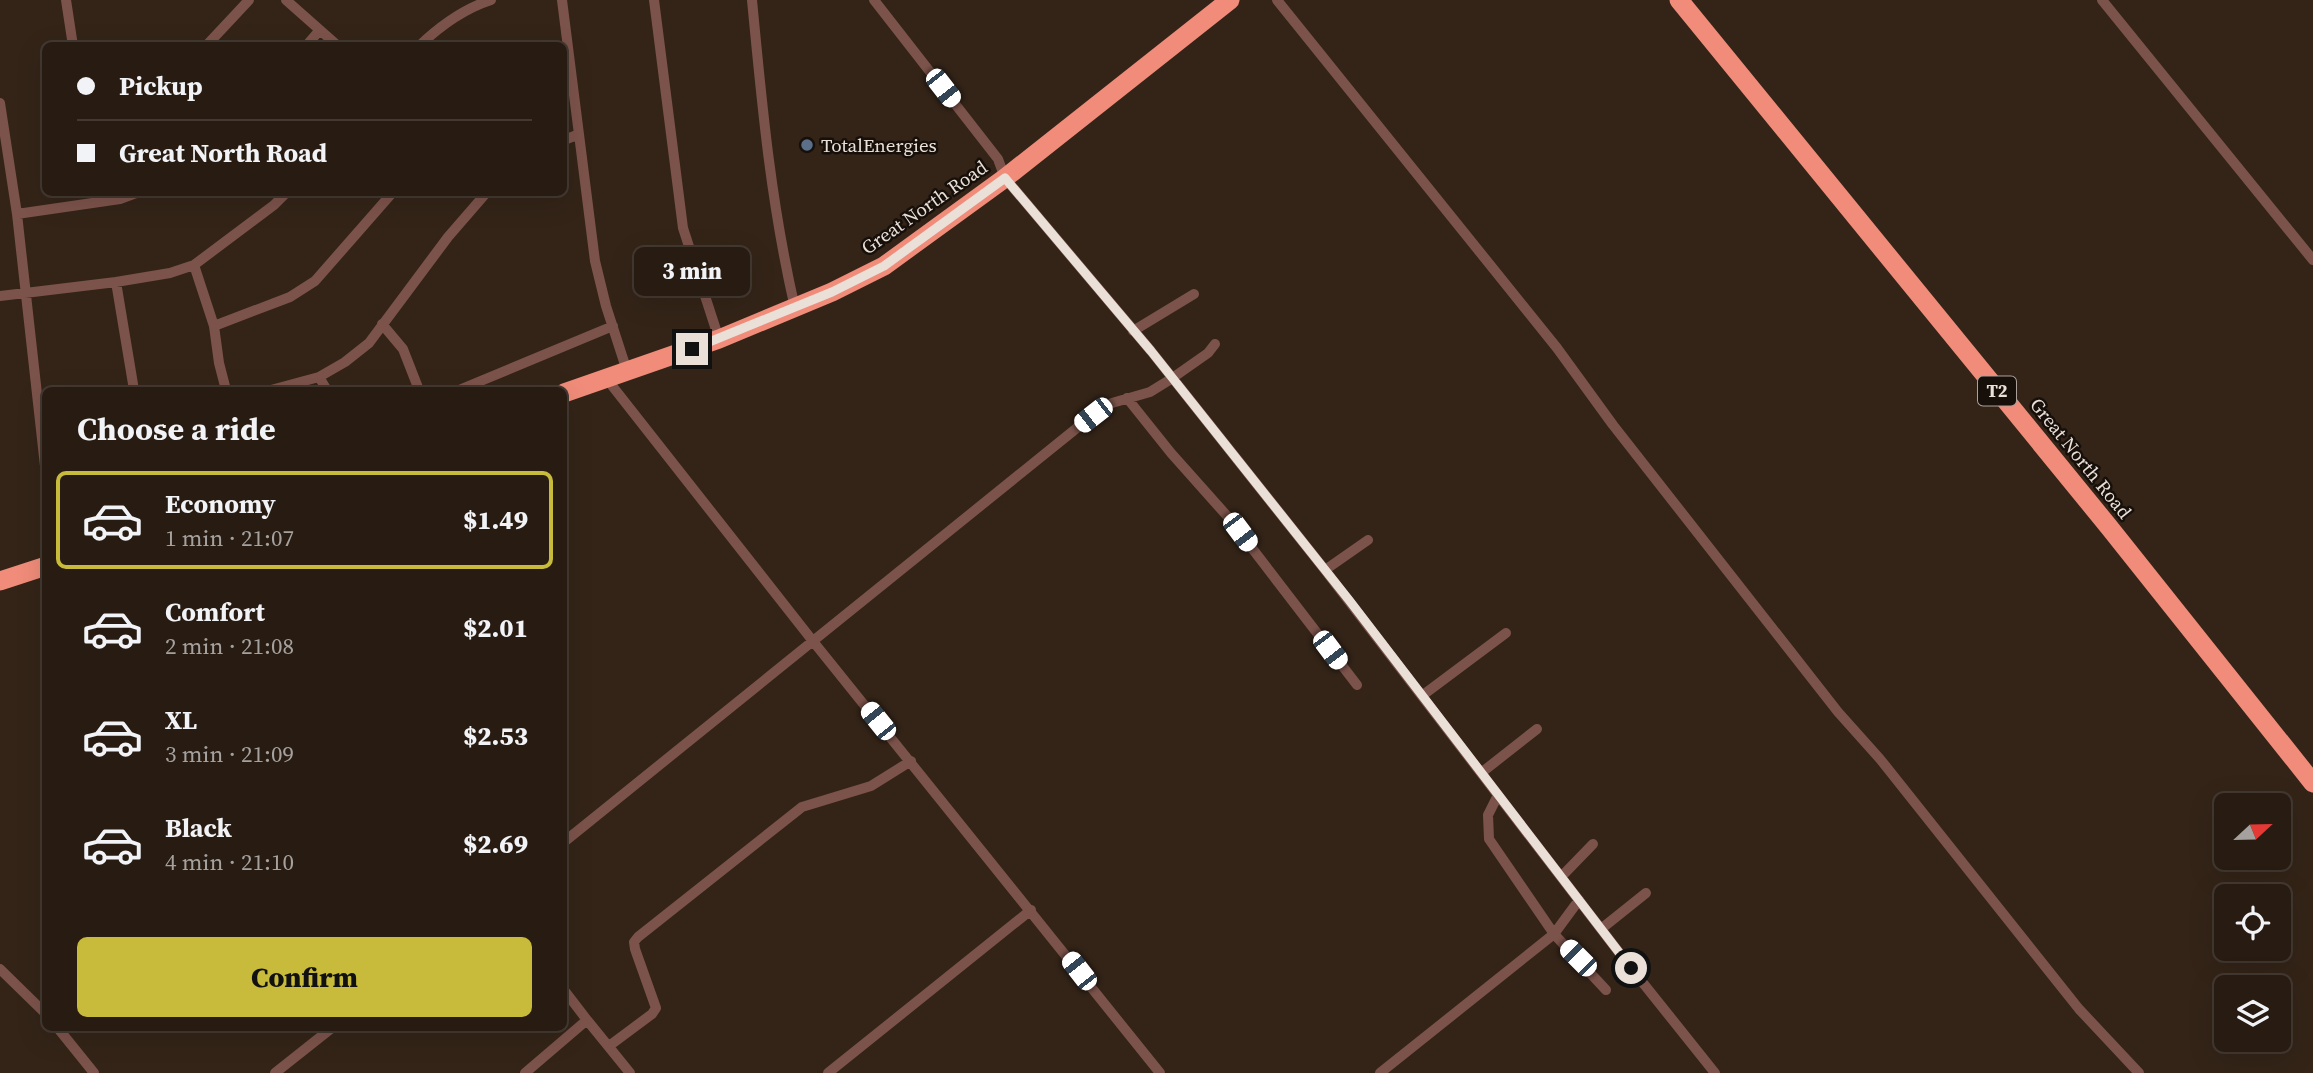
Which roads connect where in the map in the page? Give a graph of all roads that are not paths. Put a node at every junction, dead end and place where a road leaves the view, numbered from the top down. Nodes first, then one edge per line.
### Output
1 (66, 0) edge
2 (249, 0) edge
3 (286, 0) edge
4 (491, 0) edge
5 (562, 0) edge
6 (654, 0) edge
7 (751, 0) edge
8 (874, 0) edge
9 (1230, 0) edge
10 (1277, 0) edge
11 (1679, 0) edge
12 (2102, 0) edge
13 (319, 31) junction
14 (72, 42) edge
15 (210, 42) edge
16 (309, 42) edge
17 (333, 42) edge
18 (423, 42) edge
19 (565, 42) edge
20 (567, 68) edge
21 (0, 103) edge
22 (577, 135) junction
23 (567, 139) edge
24 (1005, 178) junction
25 (128, 196) edge
26 (283, 196) edge
27 (389, 196) edge
28 (484, 196) edge
29 (90, 198) edge
30 (17, 214) junction
31 (2313, 260) edge
32 (194, 265) junction
33 (116, 282) junction
34 (25, 293) junction
35 (1194, 294) dead end
36 (0, 296) edge
37 (795, 308) junction
38 (382, 324) junction
39 (214, 326) junction
40 (613, 326) junction
41 (1132, 331) junction
42 (719, 339) junction
43 (1215, 344) dead end
44 (627, 371) junction
45 (319, 377) junction
46 (606, 378) junction
47 (1171, 380) junction
48 (134, 387) edge
49 (225, 387) edge
50 (282, 387) edge
51 (325, 387) edge
52 (418, 387) edge
53 (466, 387) edge
54 (567, 392) edge
55 (1127, 398) junction
56 (42, 440) edge
57 (1368, 540) dead end
58 (42, 567) edge
59 (1325, 570) junction
60 (0, 581) edge
61 (1506, 633) dead end
62 (812, 640) junction
63 (1357, 685) dead end
64 (1423, 695) junction
65 (1537, 729) dead end
66 (911, 761) junction
67 (1481, 773) junction
68 (2313, 783) edge
69 (1497, 795) junction
70 (567, 840) edge
71 (1593, 844) dead end
72 (1561, 877) junction
73 (1646, 893) dead end
74 (1579, 900) junction
75 (1031, 910) junction
76 (1601, 929) junction
77 (1554, 934) junction
78 (0, 969) edge
79 (1606, 990) dead end
80 (567, 994) edge
81 (42, 1010) edge
82 (586, 1020) junction
83 (60, 1031) edge
84 (328, 1031) edge
85 (609, 1046) junction
86 (94, 1073) edge
87 (275, 1073) edge
88 (525, 1073) edge
89 (630, 1073) edge
90 (828, 1073) edge
91 (1160, 1073) edge
92 (1380, 1073) edge
93 (1715, 1073) edge
94 (2139, 1073) edge

1 - 14 street
2 - 15 street
3 - 13 street
4 - 18 street
5 - 19 street
6 - 42 street
7 - 37 street
8 - 24 street
9 - 24 highway, Great North Road
10 - 94 street
11 - 68 highway, Great North Road / T2
12 - 31 street
13 - 16 street
13 - 17 street
20 - 22 street
21 - 30 street
22 - 23 street
22 - 40 street
24 - 37 highway, Great North Road
24 - 41 street
25 - 29 street
26 - 32 street
27 - 39 street
28 - 38 street
29 - 30 street
30 - 34 street
32 - 33 street
32 - 39 street
33 - 34 street
33 - 48 street
34 - 36 street
34 - 56 street
35 - 41 street
37 - 42 highway, Great North Road
38 - 45 street
38 - 52 street
39 - 49 street
40 - 44 street
40 - 53 street
41 - 47 street
42 - 44 highway, Great North Road
43 - 47 street
44 - 46 highway, Great North Road
45 - 50 street
45 - 51 street
46 - 54 highway, Great North Road
46 - 62 street
47 - 55 street
47 - 59 street
55 - 62 street
55 - 63 street
57 - 59 street
58 - 60 highway
59 - 64 street
61 - 64 street
62 - 66 street
62 - 70 street
64 - 67 street
65 - 67 street
66 - 75 street
66 - 85 street
67 - 69 street
69 - 72 street
69 - 77 street
71 - 72 street
72 - 74 street
73 - 76 street
74 - 76 street
74 - 77 street
75 - 90 street
75 - 91 street
76 - 93 street
77 - 79 street
77 - 92 street
78 - 81 street
80 - 82 street
82 - 85 street
82 - 88 street
83 - 86 street
84 - 87 street
85 - 89 street

